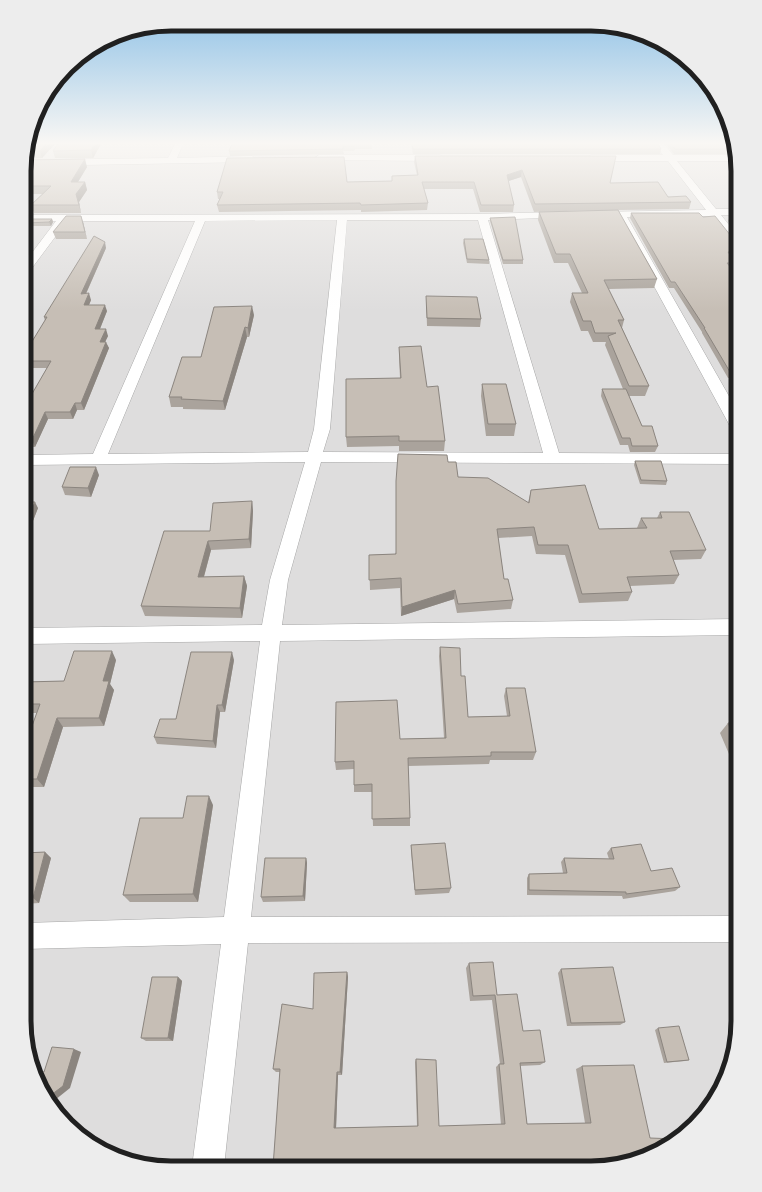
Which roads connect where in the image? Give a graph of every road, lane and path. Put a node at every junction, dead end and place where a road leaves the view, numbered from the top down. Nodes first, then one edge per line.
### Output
1 (703, 200) edge
2 (714, 212) junction
3 (731, 212) edge
4 (620, 214) junction
5 (482, 217) junction
6 (31, 218) edge
7 (201, 218) junction
8 (342, 218) junction
9 (63, 219) junction
10 (731, 234) edge
11 (31, 262) edge
12 (731, 413) edge
13 (314, 457) junction
14 (552, 457) junction
15 (731, 459) edge
16 (31, 460) edge
17 (98, 460) junction
18 (731, 626) edge
19 (271, 633) junction
20 (31, 636) edge
21 (731, 929) edge
22 (236, 930) junction
23 (31, 936) edge
24 (209, 1161) edge

1 - 2 street
2 - 3 street
2 - 4 street
2 - 10 street
4 - 5 street
4 - 12 street
5 - 8 street
5 - 14 street
6 - 9 street
7 - 8 street
7 - 9 street
7 - 17 street
8 - 13 street
9 - 11 street
13 - 14 street
13 - 17 street
13 - 19 street
14 - 15 street
16 - 17 street
18 - 19 street
19 - 20 street
19 - 22 street
21 - 22 street
22 - 23 street
22 - 24 street

